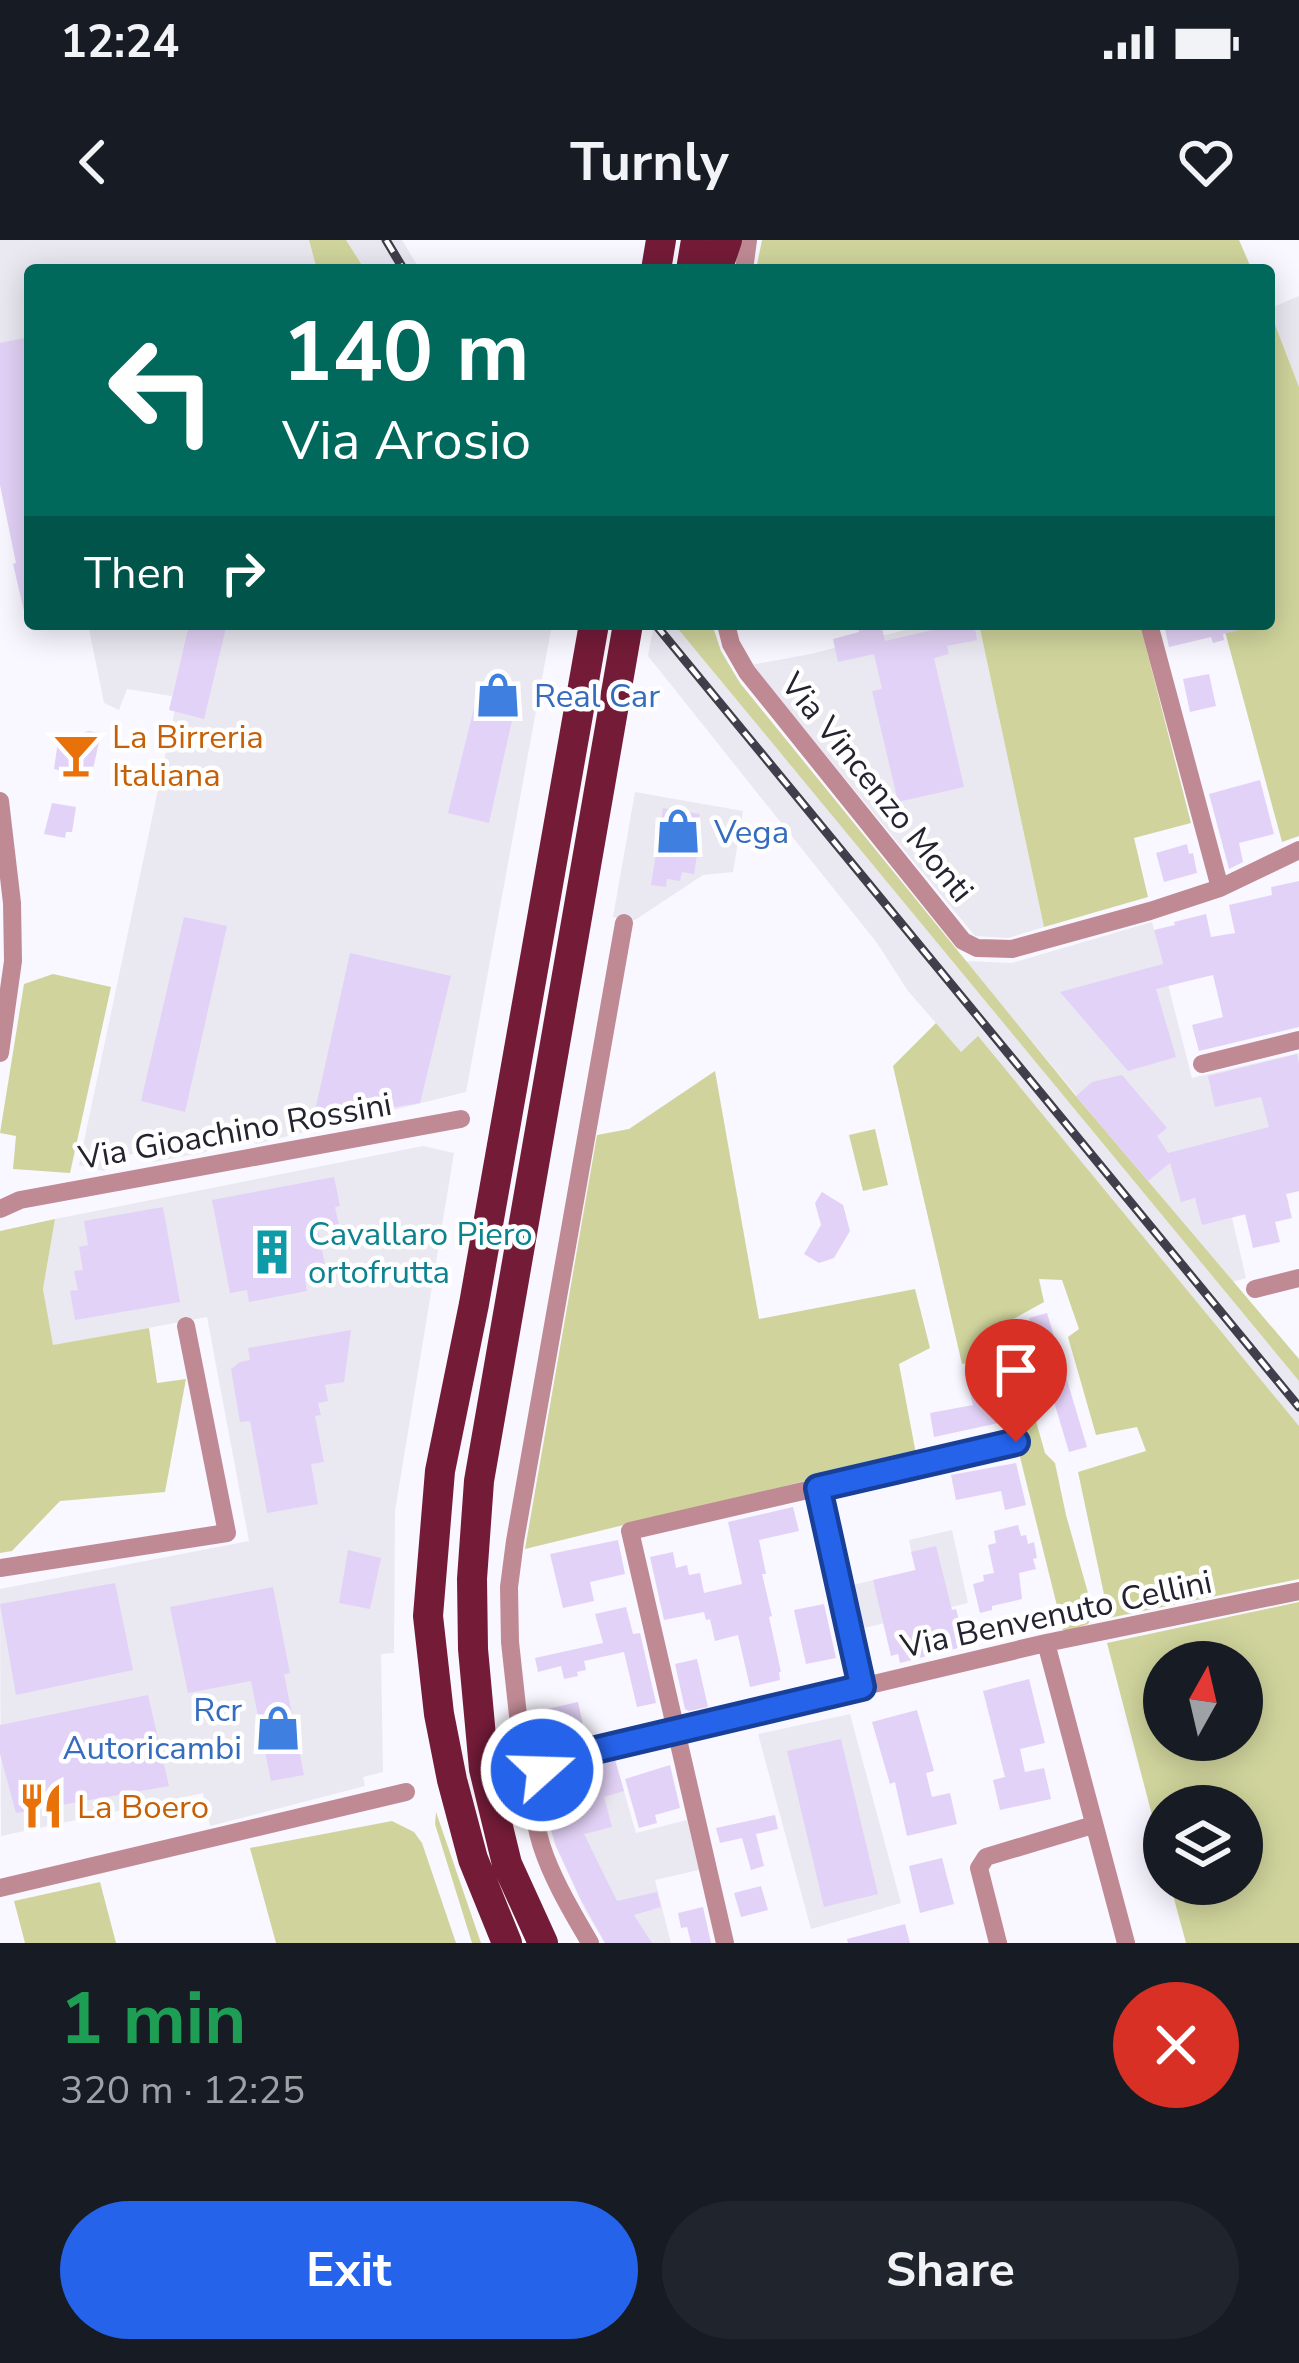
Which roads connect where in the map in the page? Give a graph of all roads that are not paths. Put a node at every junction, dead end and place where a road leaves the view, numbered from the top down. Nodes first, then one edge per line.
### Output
1 (593, 630) edge
2 (627, 630) edge
3 (728, 630) edge
4 (1151, 630) edge
5 (0, 800) edge
6 (1299, 850) edge
7 (1220, 887) junction
8 (624, 923) dead end
9 (1299, 1040) edge
10 (0, 1053) edge
11 (1202, 1064) dead end
12 (460, 1119) dead end
13 (10, 1199) edge
14 (0, 1210) edge
15 (1299, 1278) edge
16 (1255, 1288) dead end
17 (186, 1326) dead end
18 (1016, 1442) dead end
19 (818, 1488) junction
20 (0, 1568) edge
21 (1299, 1591) edge
22 (1046, 1643) junction
23 (862, 1687) junction
24 (676, 1731) junction
25 (549, 1761) junction
26 (406, 1792) dead end
27 (1093, 1825) junction
28 (0, 1888) edge
29 (505, 1940) edge
30 (543, 1943) edge
31 (590, 1943) edge
32 (725, 1943) edge
33 (998, 1943) edge
34 (1126, 1943) edge

1 - 29 highway
2 - 30 highway
3 - 7 street, Via Vincenzo Monti
4 - 7 street
5 - 10 street
6 - 7 street, Via Vincenzo Monti
8 - 25 street
9 - 11 street
12 - 13 street, Via Gioachino Rossini
13 - 14 street, Via Gioachino Rossini
15 - 16 street
17 - 20 street
18 - 19 street
19 - 23 street
19 - 24 street
21 - 22 street, Via Benvenuto Cellini
22 - 23 street, Via Benvenuto Cellini
22 - 27 street
23 - 24 street, Via Benvenuto Cellini
24 - 25 street, Via Benvenuto Cellini
24 - 32 street
25 - 31 street
26 - 28 street
27 - 33 street
27 - 34 street

